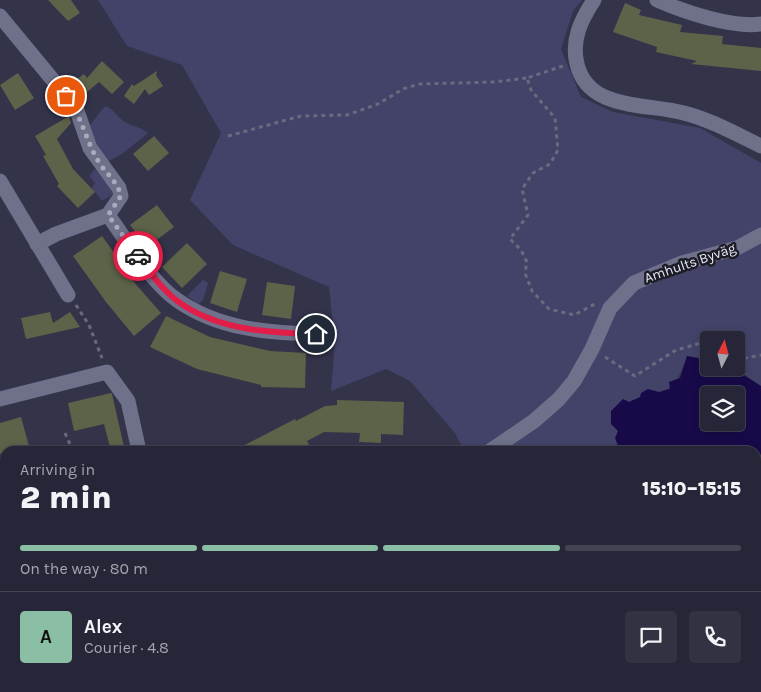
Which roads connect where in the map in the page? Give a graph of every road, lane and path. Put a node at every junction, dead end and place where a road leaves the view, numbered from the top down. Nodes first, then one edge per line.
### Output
1 (594, 0) edge
2 (657, 0) edge
3 (0, 16) edge
4 (761, 24) edge
5 (576, 62) junction
6 (526, 78) junction
7 (228, 136) dead end
8 (761, 146) edge
9 (0, 181) edge
10 (108, 215) junction
11 (761, 235) edge
12 (37, 244) junction
13 (68, 295) joint
14 (609, 312) junction
15 (316, 334) dead end
16 (700, 343) edge
17 (592, 349) junction
18 (761, 355) edge
19 (745, 358) edge
20 (107, 372) junction
21 (0, 399) edge
22 (65, 432) dead end
23 (71, 446) edge
24 (138, 446) edge
25 (497, 446) edge

1 - 5 street
2 - 4 street
3 - 10 street
5 - 6 path
5 - 8 street
6 - 7 path
6 - 14 path
9 - 12 street
10 - 12 street
10 - 15 street
11 - 14 street, Amhults Byväg
12 - 13 street
13 - 20 path
14 - 17 street, Amhults Byväg
16 - 17 path
17 - 25 street, Amhults Byväg
18 - 19 path
20 - 21 street
20 - 24 street
22 - 23 path

